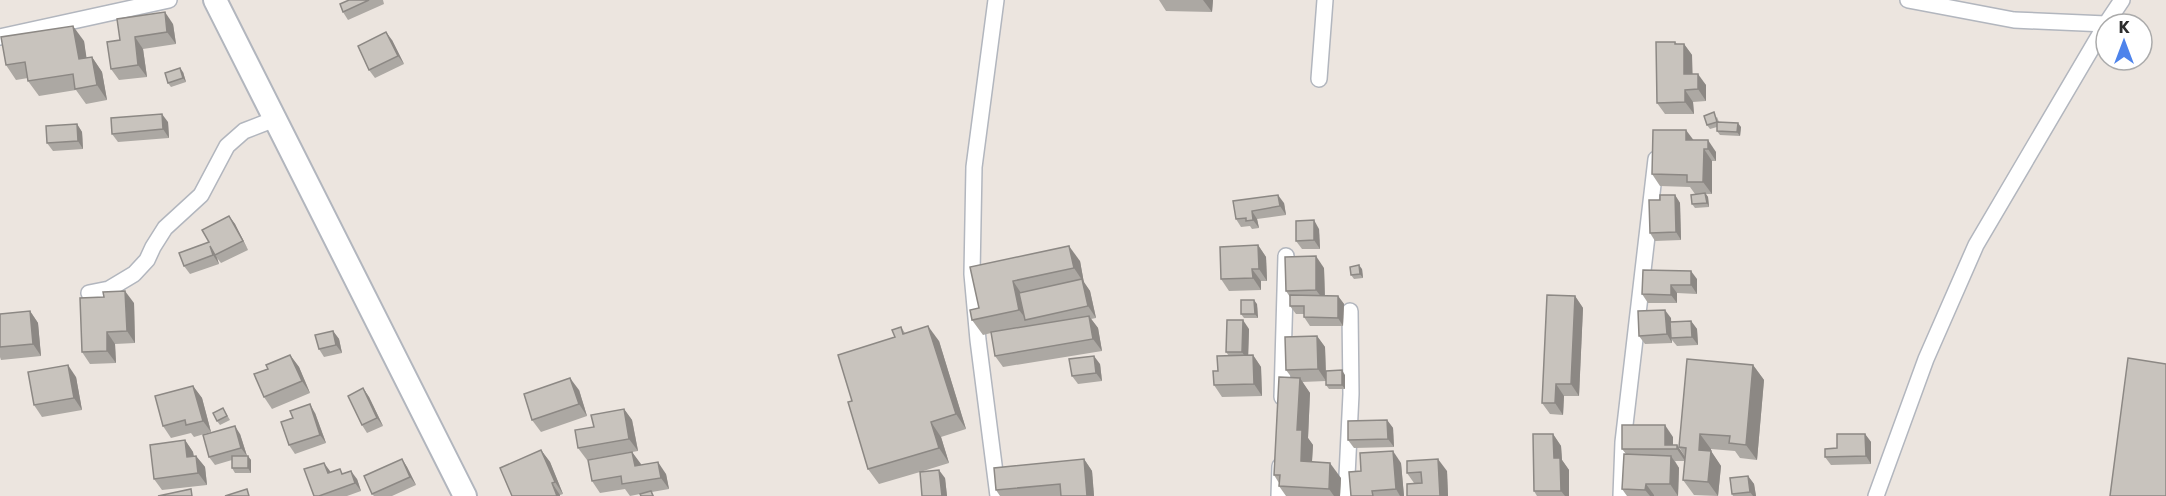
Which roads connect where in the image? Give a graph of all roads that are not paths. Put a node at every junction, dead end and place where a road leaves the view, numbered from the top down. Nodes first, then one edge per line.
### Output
1 (169, 0) edge
2 (216, 0) edge
3 (996, 0) edge
4 (1324, 0) edge
5 (1908, 0) edge
6 (2094, 23) edge
7 (0, 37) edge
8 (2094, 44) edge
9 (1319, 79) dead end
10 (275, 119) junction
11 (1657, 149) edge
12 (1286, 256) edge
13 (89, 293) dead end
14 (1350, 311) dead end
15 (1282, 417) edge
16 (1281, 451) edge
17 (465, 496) edge
18 (998, 496) edge
19 (1279, 496) edge
20 (1346, 496) edge
21 (1621, 496) edge
22 (1876, 496) edge

1 - 7 street
2 - 10 main road
3 - 18 street
4 - 9 street
5 - 6 street
8 - 22 street
10 - 13 street
10 - 17 main road
11 - 21 street
12 - 15 street
14 - 20 street
16 - 19 street

